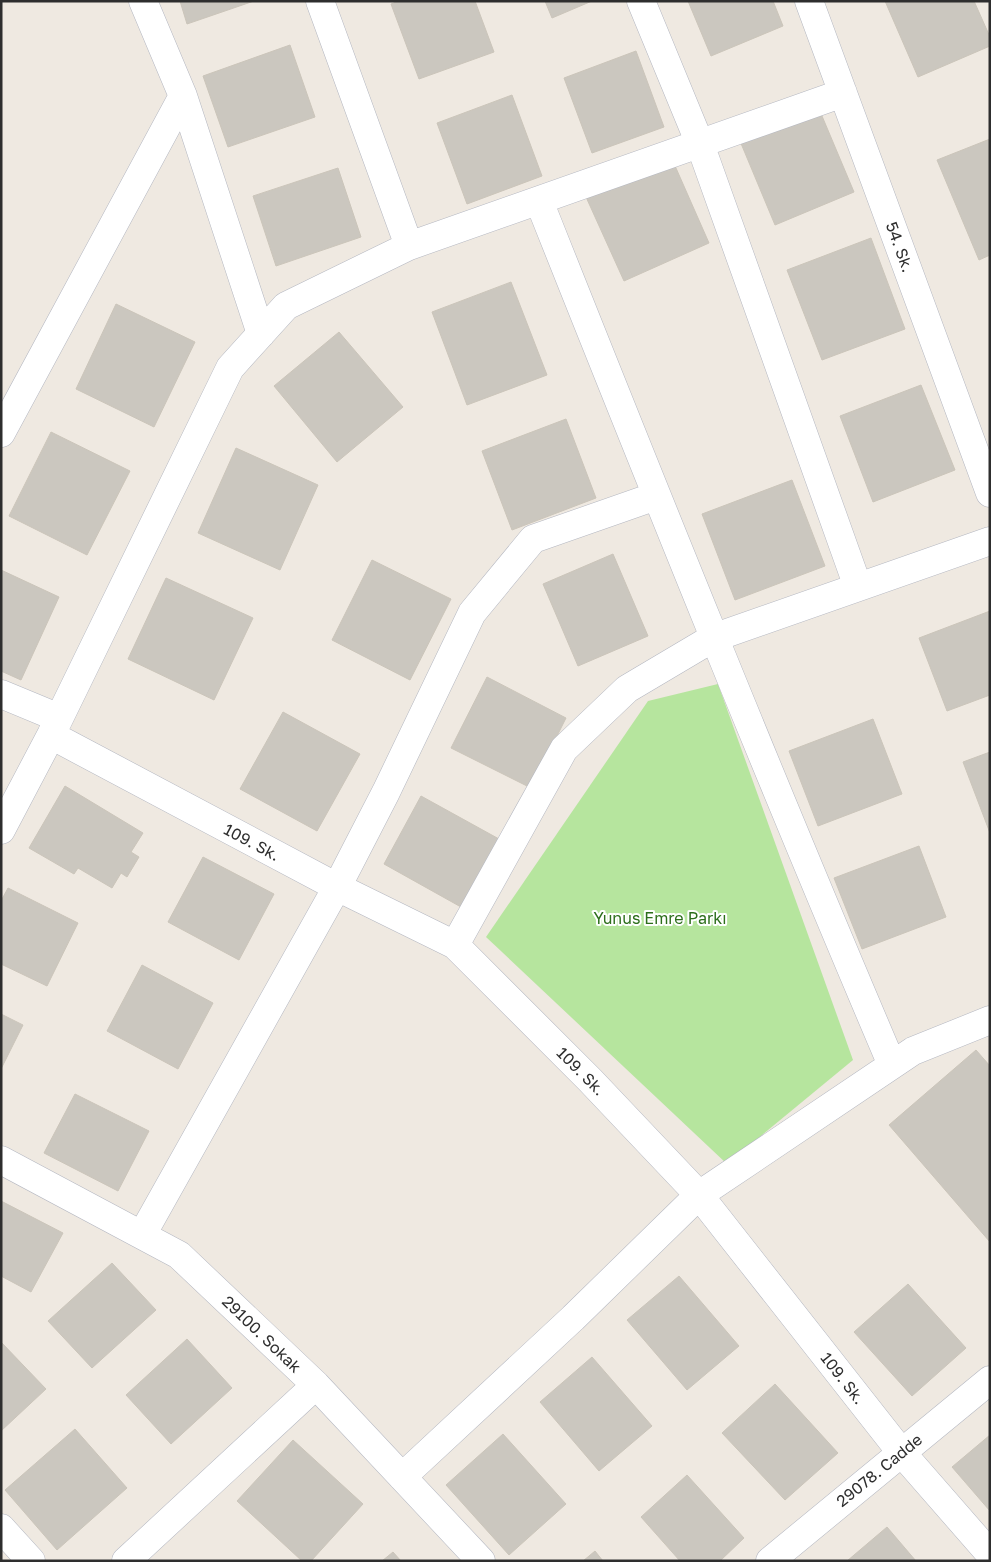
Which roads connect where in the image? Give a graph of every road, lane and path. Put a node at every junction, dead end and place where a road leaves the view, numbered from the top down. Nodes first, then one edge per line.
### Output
1 (143, 1) edge
2 (320, 1) edge
3 (641, 1) edge
4 (810, 1) edge
5 (843, 93) junction
6 (183, 96) junction
7 (700, 144) junction
8 (539, 201) junction
9 (409, 246) junction
10 (261, 334) junction
11 (1, 432) edge
12 (990, 493) edge
13 (656, 496) junction
14 (990, 540) edge
15 (858, 587) junction
16 (713, 638) junction
17 (1, 694) edge
18 (55, 726) junction
19 (1, 830) edge
20 (338, 887) junction
21 (455, 945) junction
22 (990, 1020) edge
23 (892, 1065) junction
24 (1, 1160) edge
25 (699, 1195) junction
26 (142, 1235) junction
27 (990, 1380) edge
28 (316, 1385) junction
29 (901, 1452) junction
30 (402, 1477) junction
31 (1, 1528) edge
32 (990, 1554) edge
33 (31, 1561) edge
34 (126, 1561) edge
35 (481, 1561) edge
36 (770, 1561) edge

1 - 6 street
2 - 9 street
3 - 7 street
4 - 5 street, 54. Sk.
5 - 7 street
5 - 12 street, 54. Sk.
6 - 10 street
6 - 11 street
7 - 8 street
7 - 15 street
8 - 9 street
8 - 13 street
9 - 10 street
10 - 18 street
13 - 16 street
13 - 20 street
14 - 15 street
15 - 16 street
16 - 21 street
16 - 23 street
17 - 18 street, 109. Sk.
18 - 19 street
18 - 20 street, 109. Sk.
20 - 21 street, 109. Sk.
20 - 26 street
21 - 25 street, 109. Sk.
22 - 23 street
23 - 25 street
24 - 26 street, 29100. Sokak
25 - 29 street, 109. Sk.
25 - 30 street
26 - 28 street, 29100. Sokak
27 - 29 street, 29078. Cadde
28 - 30 street, 29100. Sokak
28 - 34 street
29 - 32 street, 109. Sk.
29 - 36 street, 29078. Cadde
30 - 35 street, 29100. Sokak
31 - 33 street

